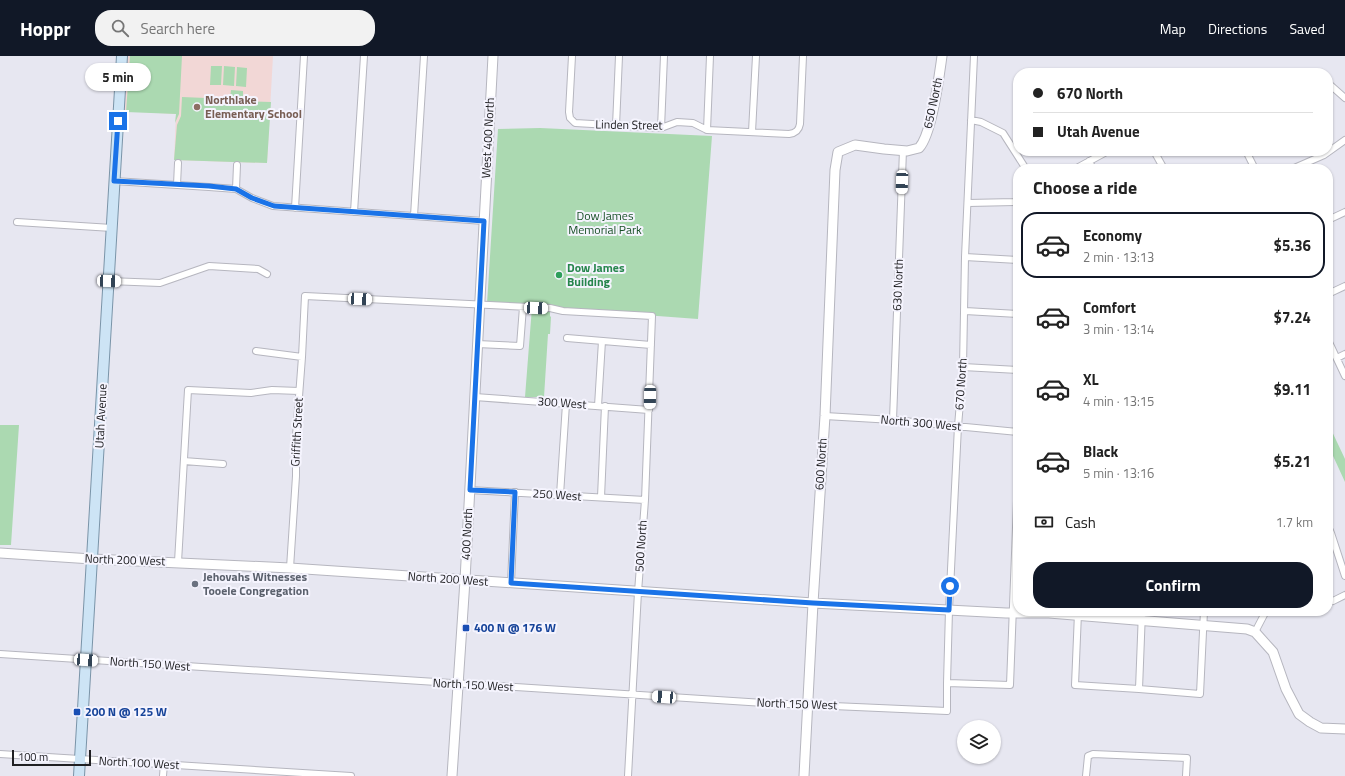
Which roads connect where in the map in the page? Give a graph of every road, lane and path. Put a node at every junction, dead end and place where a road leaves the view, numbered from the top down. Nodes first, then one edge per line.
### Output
1 (122, 56) edge
2 (304, 56) edge
3 (364, 56) edge
4 (424, 56) edge
5 (493, 56) edge
6 (572, 56) edge
7 (619, 56) edge
8 (664, 56) edge
9 (710, 56) edge
10 (756, 56) edge
11 (803, 56) edge
12 (942, 56) edge
13 (974, 56) edge
14 (1333, 87) edge
15 (1345, 98) edge
16 (971, 120) junction
17 (616, 126) junction
18 (661, 128) junction
19 (707, 130) junction
20 (752, 132) junction
21 (1345, 140) edge
22 (1013, 148) edge
23 (1333, 149) edge
24 (903, 150) junction
25 (1098, 156) edge
26 (1322, 156) edge
27 (1088, 161) junction
28 (178, 163) dead end
29 (1083, 164) edge
30 (1090, 164) edge
31 (1303, 164) edge
32 (237, 165) dead end
33 (114, 181) junction
34 (177, 185) junction
35 (236, 189) junction
36 (1013, 202) edge
37 (968, 203) junction
38 (295, 208) junction
39 (354, 212) junction
40 (1345, 212) edge
41 (414, 216) junction
42 (1333, 218) edge
43 (484, 221) junction
44 (17, 222) dead end
45 (112, 228) junction
46 (965, 257) junction
47 (1013, 260) edge
48 (267, 274) dead end
49 (109, 281) junction
50 (1345, 286) edge
51 (1333, 292) edge
52 (479, 305) junction
53 (523, 307) junction
54 (965, 311) junction
55 (1013, 314) edge
56 (567, 338) dead end
57 (602, 341) junction
58 (477, 344) junction
59 (651, 345) junction
60 (1333, 350) edge
61 (256, 352) dead end
62 (1345, 354) edge
63 (302, 357) junction
64 (1337, 358) junction
65 (963, 367) junction
66 (1013, 370) edge
67 (1345, 376) edge
68 (299, 391) junction
69 (475, 397) junction
70 (566, 404) junction
71 (598, 406) junction
72 (605, 406) junction
73 (649, 410) junction
74 (825, 416) junction
75 (893, 420) junction
76 (958, 426) junction
77 (1013, 432) edge
78 (184, 461) junction
79 (223, 464) dead end
80 (470, 490) junction
81 (515, 492) junction
82 (560, 495) junction
83 (601, 497) junction
84 (645, 500) junction
85 (1333, 536) edge
86 (0, 553) edge
87 (92, 559) junction
88 (178, 562) junction
89 (290, 568) junction
90 (1345, 576) edge
91 (465, 580) junction
92 (511, 583) junction
93 (1013, 590) edge
94 (638, 592) junction
95 (1345, 595) edge
96 (1333, 600) dead end
97 (813, 603) junction
98 (949, 610) junction
99 (1012, 613) junction
100 (1078, 616) edge
101 (1102, 616) edge
102 (1142, 616) edge
103 (1204, 616) edge
104 (1263, 616) edge
105 (1141, 621) junction
106 (1204, 626) junction
107 (1255, 632) junction
108 (0, 654) edge
109 (86, 660) junction
110 (947, 683) junction
111 (458, 684) junction
112 (1139, 689) junction
113 (633, 694) junction
114 (808, 705) junction
115 (947, 711) joint
116 (1345, 729) edge
117 (0, 754) edge
118 (80, 759) junction
119 (164, 764) junction
120 (79, 776) edge
121 (163, 776) edge
122 (351, 776) edge
123 (452, 776) edge
124 (628, 776) edge
125 (804, 776) edge
126 (1086, 776) edge
127 (1186, 776) edge

1 - 33 main road, Utah Avenue
2 - 38 street
3 - 39 street
4 - 41 street
5 - 43 street, West 400 North
6 - 17 street, Linden Street
7 - 17 street
8 - 18 street
9 - 19 street
10 - 20 street
11 - 20 street, Linden Street
12 - 24 street, 650 North
13 - 16 street, 670 North
14 - 15 street
16 - 22 street
16 - 37 street, 670 North
17 - 18 street, Linden Street
18 - 19 street, Linden Street
19 - 20 street, Linden Street
21 - 23 street
24 - 74 street, 600 North
24 - 75 street, 630 North
25 - 27 street
26 - 31 street
27 - 29 street
27 - 30 street
28 - 34 street
32 - 35 street
33 - 34 street
33 - 45 main road, Utah Avenue
34 - 35 street
35 - 38 street
36 - 37 street
37 - 46 street, 670 North
38 - 39 street
39 - 41 street
40 - 42 street
41 - 43 street
43 - 52 street, 400 North
44 - 45 street
45 - 49 main road, Utah Avenue
46 - 47 street
46 - 54 street, 670 North
48 - 49 street
49 - 87 main road, Utah Avenue
50 - 51 street
52 - 53 street
52 - 58 street, 400 North
52 - 63 street, Griffith Street
53 - 58 street
53 - 59 street, 500 North
54 - 55 street
54 - 65 street, 670 North
56 - 57 street
57 - 59 street
57 - 71 street
58 - 69 street, 400 North
59 - 73 street, 500 North
60 - 64 street
61 - 63 street
62 - 64 street
63 - 68 street, Griffith Street
64 - 67 street
65 - 66 street
65 - 76 street, 670 North
68 - 78 street
68 - 89 street, Griffith Street
69 - 70 street, 300 West
69 - 80 street, 400 North
70 - 71 street, 300 West
70 - 82 street
71 - 72 street, 300 West
72 - 73 street, 300 West
72 - 83 street
73 - 84 street, 500 North
74 - 75 street, North 300 West
74 - 97 street, 600 North
75 - 76 street, North 300 West
76 - 77 street, North 300 West
76 - 98 street, 670 North
78 - 79 street
78 - 88 street
80 - 81 street, 250 West
80 - 91 street, 400 North
81 - 82 street, 250 West
81 - 92 street
82 - 83 street, 250 West
83 - 84 street, 250 West
84 - 94 street, 500 North
85 - 90 street
86 - 87 street, North 200 West
87 - 88 street, North 200 West
87 - 109 main road, Utah Avenue
88 - 89 street, North 200 West
89 - 91 street, North 200 West
91 - 92 street, North 200 West
91 - 111 street, 400 North
92 - 94 street, North 200 West
93 - 99 street
94 - 97 street, North 200 West
94 - 113 street, 500 North
95 - 96 street
97 - 98 street, North 200 West
97 - 114 street, 600 North
98 - 99 street, North 200 West
98 - 110 street, 670 North
99 - 110 street
100 - 112 street
101 - 105 street, North 200 West
102 - 105 street
103 - 106 street
104 - 107 street
105 - 106 street, North 200 West
105 - 112 street
106 - 107 street, North 200 West
106 - 112 street
107 - 116 street
108 - 109 street, North 150 West
109 - 111 street, North 150 West
109 - 118 main road, Utah Avenue
110 - 115 street, 670 North
111 - 113 street, North 150 West
111 - 123 street, 400 North
113 - 114 street, North 150 West
113 - 124 street, 500 North
114 - 115 street, North 150 West
114 - 125 street, 600 North
117 - 118 street, North 100 West
118 - 119 street, North 100 West
118 - 120 main road, Utah Avenue
119 - 121 street
119 - 122 street, North 100 West
126 - 127 street

